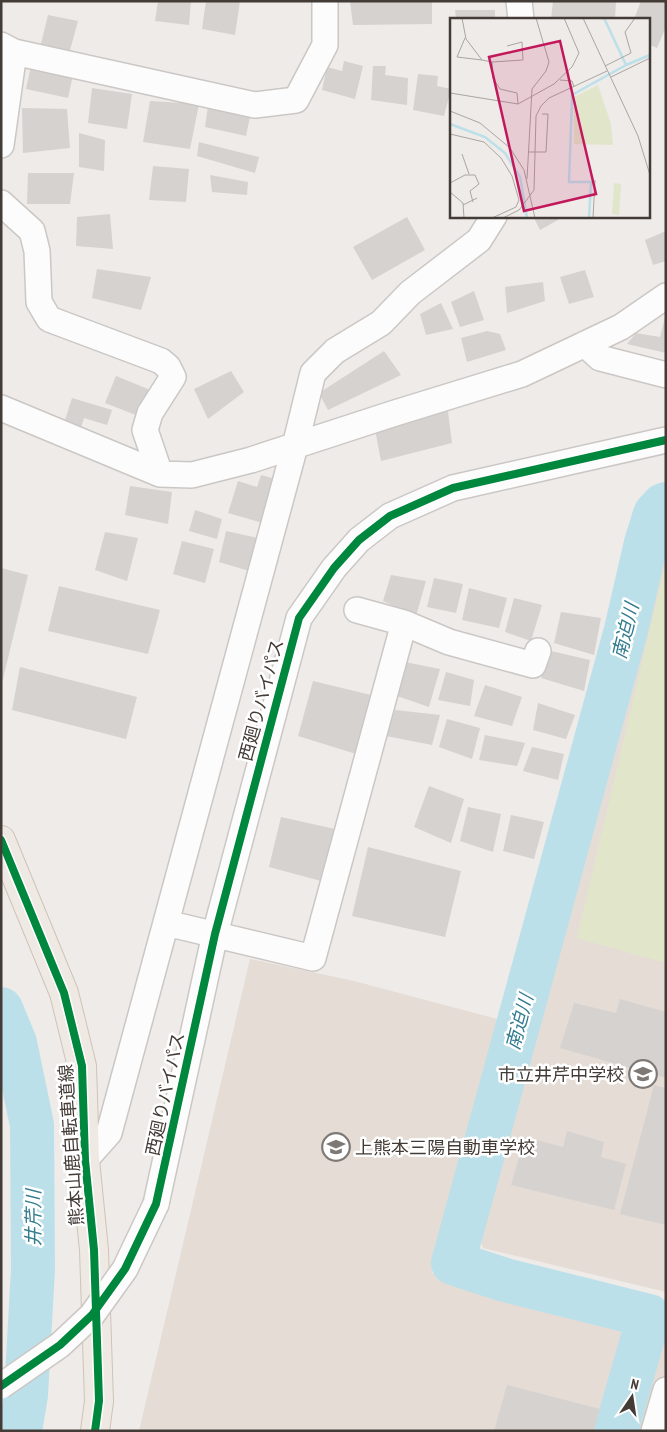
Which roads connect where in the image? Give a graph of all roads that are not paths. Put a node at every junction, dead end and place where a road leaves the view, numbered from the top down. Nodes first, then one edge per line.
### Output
1 (325, 1) edge
2 (519, 1) edge
3 (521, 18) edge
4 (8, 48) edge
5 (1, 145) edge
6 (1, 203) edge
7 (493, 218) edge
8 (666, 296) edge
9 (585, 344) junction
10 (666, 375) edge
11 (1, 408) edge
12 (666, 440) edge
13 (296, 446) junction
14 (160, 474) junction
15 (357, 610) dead end
16 (404, 623) junction
17 (538, 651) dead end
18 (1, 840) edge
19 (166, 923) junction
20 (215, 934) junction
21 (85, 1160) junction
22 (1, 1386) edge
23 (666, 1390) edge
24 (95, 1431) edge
25 (654, 1431) edge

1 - 4 street
2 - 3 street
4 - 5 street
6 - 14 street
7 - 13 street
8 - 9 street
9 - 10 street
9 - 13 street
11 - 14 street
12 - 20 street, 西廻りバイパス
13 - 14 street
13 - 19 street
15 - 16 street
16 - 17 street
16 - 20 street
18 - 21 main road, 熊本山鹿自転車道線
19 - 20 street
19 - 21 street
20 - 22 street, 西廻りバイパス, bridge
21 - 24 main road, 熊本山鹿自転車道線
23 - 25 street

